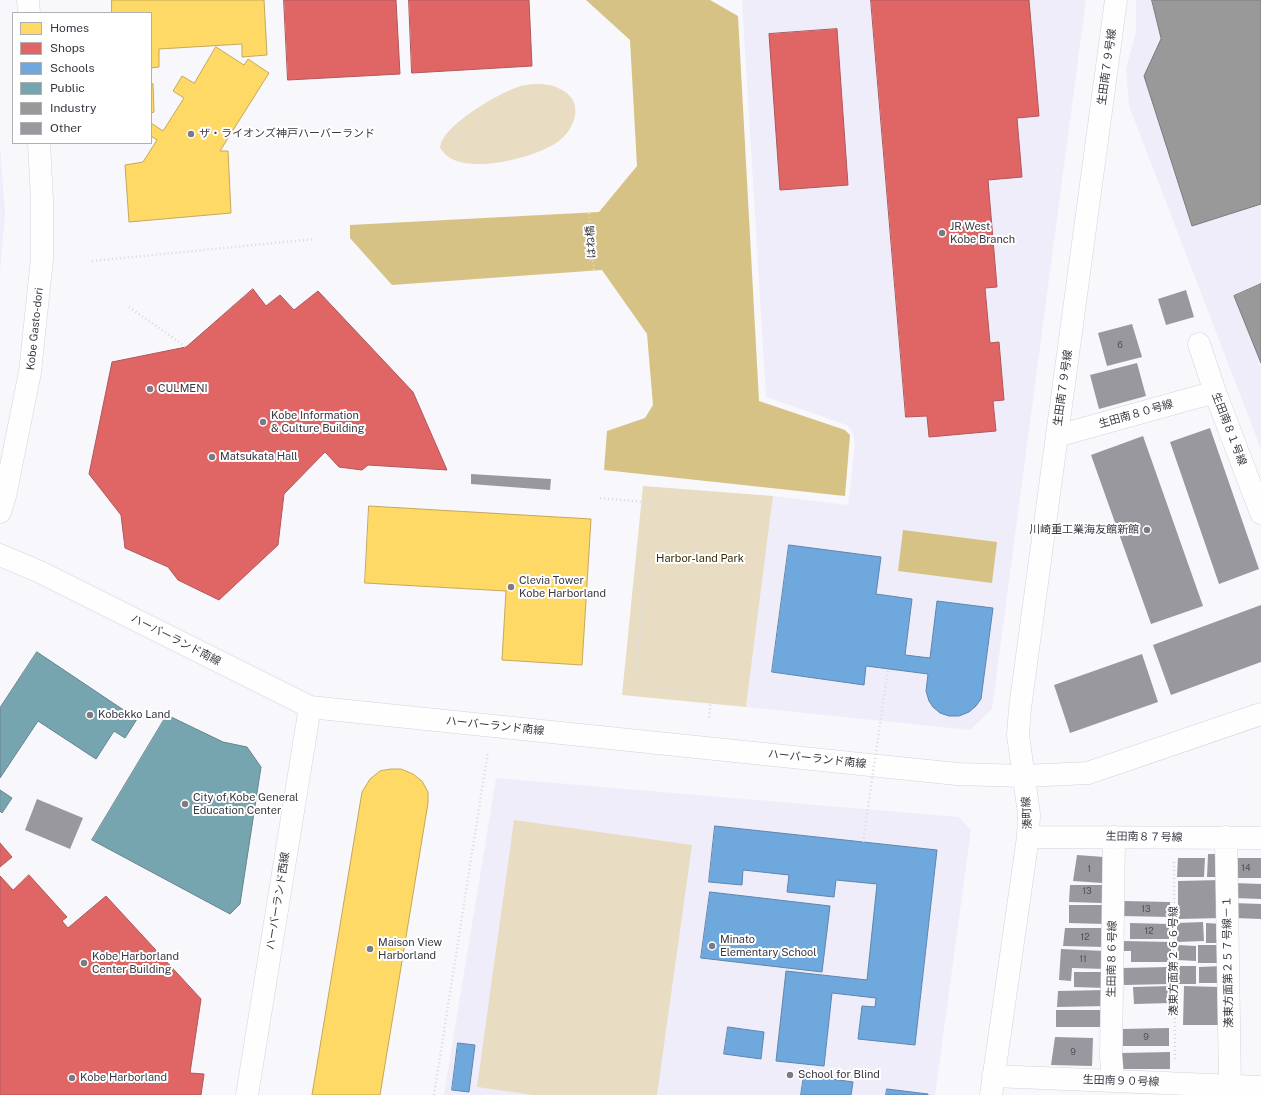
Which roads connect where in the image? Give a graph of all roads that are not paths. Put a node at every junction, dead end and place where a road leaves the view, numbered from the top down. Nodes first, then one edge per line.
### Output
1 (28, 0) edge
2 (1116, 0) edge
3 (29, 12) edge
4 (39, 144) edge
5 (1199, 344) dead end
6 (1215, 392) junction
7 (1057, 436) junction
8 (0, 512) edge
9 (1261, 513) edge
10 (0, 555) edge
11 (310, 707) junction
12 (1261, 714) edge
13 (1024, 776) junction
14 (1028, 837) junction
15 (1114, 837) junction
16 (1226, 837) junction
17 (1261, 838) edge
18 (1113, 1081) junction
19 (992, 1086) edge
20 (1247, 1089) edge
21 (247, 1095) edge

1 - 3 street
2 - 7 street, 生田南７９号線
4 - 8 street, Kobe Gasto-dori
5 - 6 street, 生田南８１号線
6 - 7 street, 生田南８０号線
6 - 9 street, 生田南８１号線
7 - 13 street, 生田南７９号線
10 - 11 street, ハーバーランド南線
11 - 13 street, ハーバーランド南線
11 - 21 street, ハーバーランド西線
12 - 13 street
13 - 14 street, 湊町線
14 - 15 street, 生田南８７号線
14 - 19 street, 湊町線
15 - 16 street, 生田南８７号線
15 - 18 street, 生田南８６号線
16 - 17 street, 生田南８７号線
16 - 20 street, 湊東方面第２５７号線－１
18 - 19 street, 生田南９０号線
18 - 20 street, 生田南９０号線

